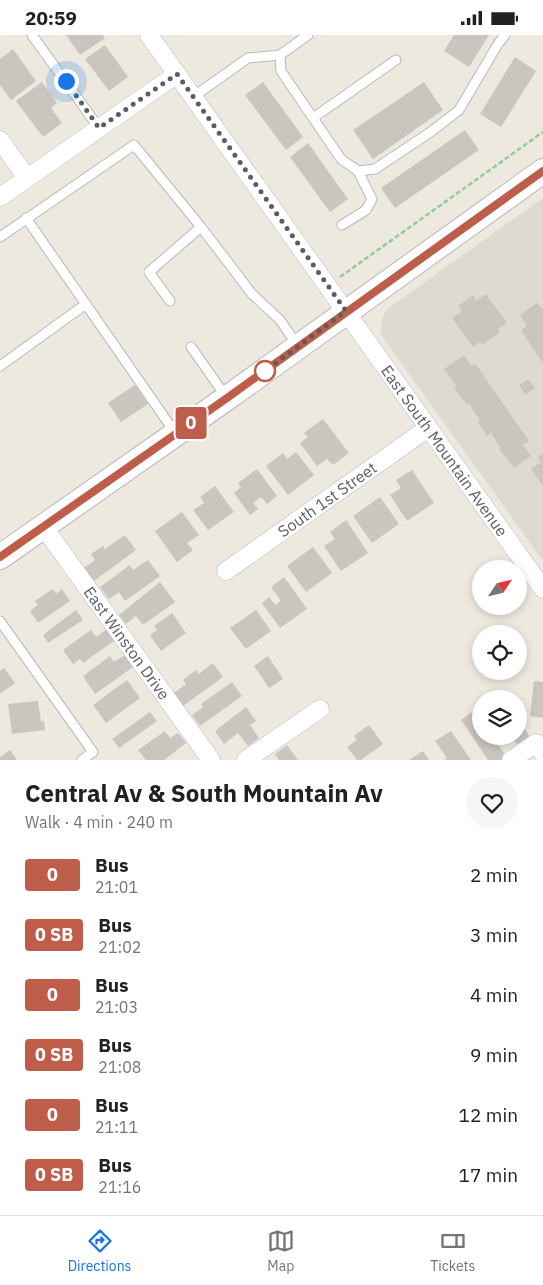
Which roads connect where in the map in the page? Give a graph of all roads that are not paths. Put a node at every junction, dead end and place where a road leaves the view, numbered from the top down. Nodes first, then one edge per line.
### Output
1 (32, 35) edge
2 (149, 35) edge
3 (308, 35) edge
4 (505, 35) edge
5 (280, 55) junction
6 (396, 60) dead end
7 (177, 74) junction
8 (193, 97) junction
9 (313, 118) junction
10 (99, 128) junction
11 (0, 141) edge
12 (358, 171) junction
13 (543, 171) edge
14 (28, 178) junction
15 (0, 197) edge
16 (26, 218) junction
17 (342, 225) dead end
18 (201, 227) junction
19 (0, 237) edge
20 (170, 301) dead end
21 (86, 304) junction
22 (346, 311) junction
23 (299, 346) junction
24 (191, 347) dead end
25 (0, 366) edge
26 (227, 398) junction
27 (428, 428) junction
28 (176, 434) junction
29 (43, 527) junction
30 (0, 557) edge
31 (226, 571) dead end
32 (543, 589) edge
33 (0, 621) edge
34 (320, 709) dead end
35 (539, 748) edge
36 (82, 760) edge
37 (211, 760) edge
38 (246, 760) edge
39 (511, 760) edge

1 - 10 lane
2 - 7 street, East South Mountain Avenue
3 - 5 lane
4 - 12 lane
5 - 8 lane
5 - 9 lane
6 - 9 lane
7 - 8 street, East South Mountain Avenue
7 - 10 street
8 - 22 street, East South Mountain Avenue
9 - 12 lane
10 - 14 street
11 - 14 street
12 - 17 lane
13 - 22 main road
14 - 15 street
16 - 18 lane
16 - 19 lane
16 - 21 lane
18 - 20 lane
18 - 23 lane
21 - 25 lane
21 - 28 lane
22 - 23 main road
22 - 27 street, East South Mountain Avenue
23 - 26 main road
24 - 26 lane
26 - 28 main road
27 - 31 street, South 1st Street
27 - 32 street, East South Mountain Avenue
28 - 29 main road
29 - 30 main road
29 - 37 street, East Winston Drive
33 - 36 lane
34 - 38 street
35 - 39 street

